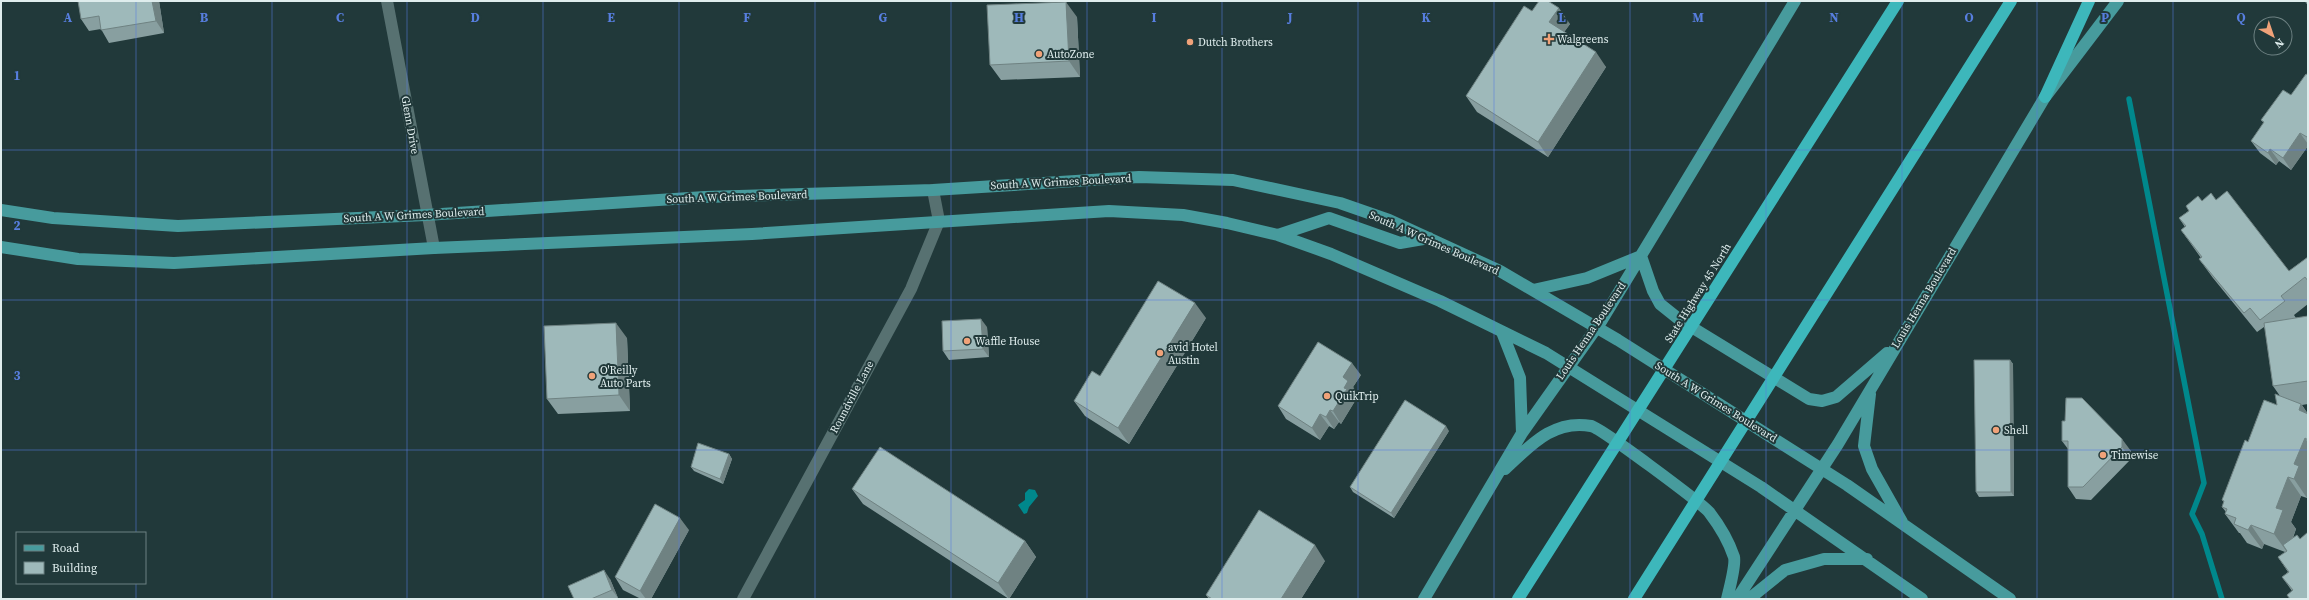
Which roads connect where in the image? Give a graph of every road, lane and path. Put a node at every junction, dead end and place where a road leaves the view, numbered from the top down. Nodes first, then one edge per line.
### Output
1 (386, 1) edge
2 (1795, 1) edge
3 (1898, 1) edge
4 (2011, 1) edge
5 (2089, 1) edge
6 (2118, 1) edge
7 (2045, 97) junction
8 (932, 190) junction
9 (1, 210) edge
10 (426, 215) junction
11 (939, 221) junction
12 (1278, 235) junction
13 (1429, 238) junction
14 (1, 247) edge
15 (434, 248) junction
16 (1641, 256) junction
17 (1533, 290) junction
18 (1597, 327) junction
19 (1502, 332) junction
20 (1895, 346) junction
21 (1568, 366) junction
22 (1871, 390) junction
23 (1522, 432) junction
24 (1821, 469) junction
25 (1497, 476) junction
26 (1795, 510) junction
27 (1904, 525) junction
28 (1867, 559) junction
29 (743, 599) edge
30 (1424, 599) edge
31 (1518, 599) edge
32 (1634, 599) edge
33 (1728, 599) edge
34 (1737, 599) edge
35 (1749, 599) edge
36 (1922, 599) edge
37 (2010, 599) edge

1 - 10 street, Glenn Drive
2 - 16 main road, Louis Henna Boulevard
3 - 31 highway, State Highway 45 North
4 - 32 highway
5 - 7 highway
6 - 7 main road, Louis Henna Boulevard
7 - 20 main road, Louis Henna Boulevard
8 - 10 main road, South A W Grimes Boulevard
8 - 11 street
8 - 13 main road, South A W Grimes Boulevard
9 - 10 main road, South A W Grimes Boulevard
10 - 15 street, Glenn Drive
11 - 12 main road
11 - 15 main road
11 - 29 street, Roundville Lane
12 - 13 main road
12 - 19 main road
13 - 17 main road, South A W Grimes Boulevard
14 - 15 main road
16 - 17 main road
16 - 18 main road, Louis Henna Boulevard
16 - 20 main road
17 - 18 main road, South A W Grimes Boulevard
18 - 21 main road, Louis Henna Boulevard
18 - 24 main road, South A W Grimes Boulevard
19 - 21 main road
19 - 23 main road
20 - 22 main road, Louis Henna Boulevard
21 - 23 main road, Louis Henna Boulevard
21 - 26 main road
22 - 24 main road, Louis Henna Boulevard
22 - 27 main road
23 - 25 main road, Louis Henna Boulevard
24 - 26 main road, Louis Henna Boulevard
24 - 27 main road, South A W Grimes Boulevard
25 - 30 main road, Louis Henna Boulevard
25 - 33 main road
26 - 28 main road
26 - 34 main road, Louis Henna Boulevard
27 - 37 main road, South A W Grimes Boulevard
28 - 35 main road
28 - 36 main road

